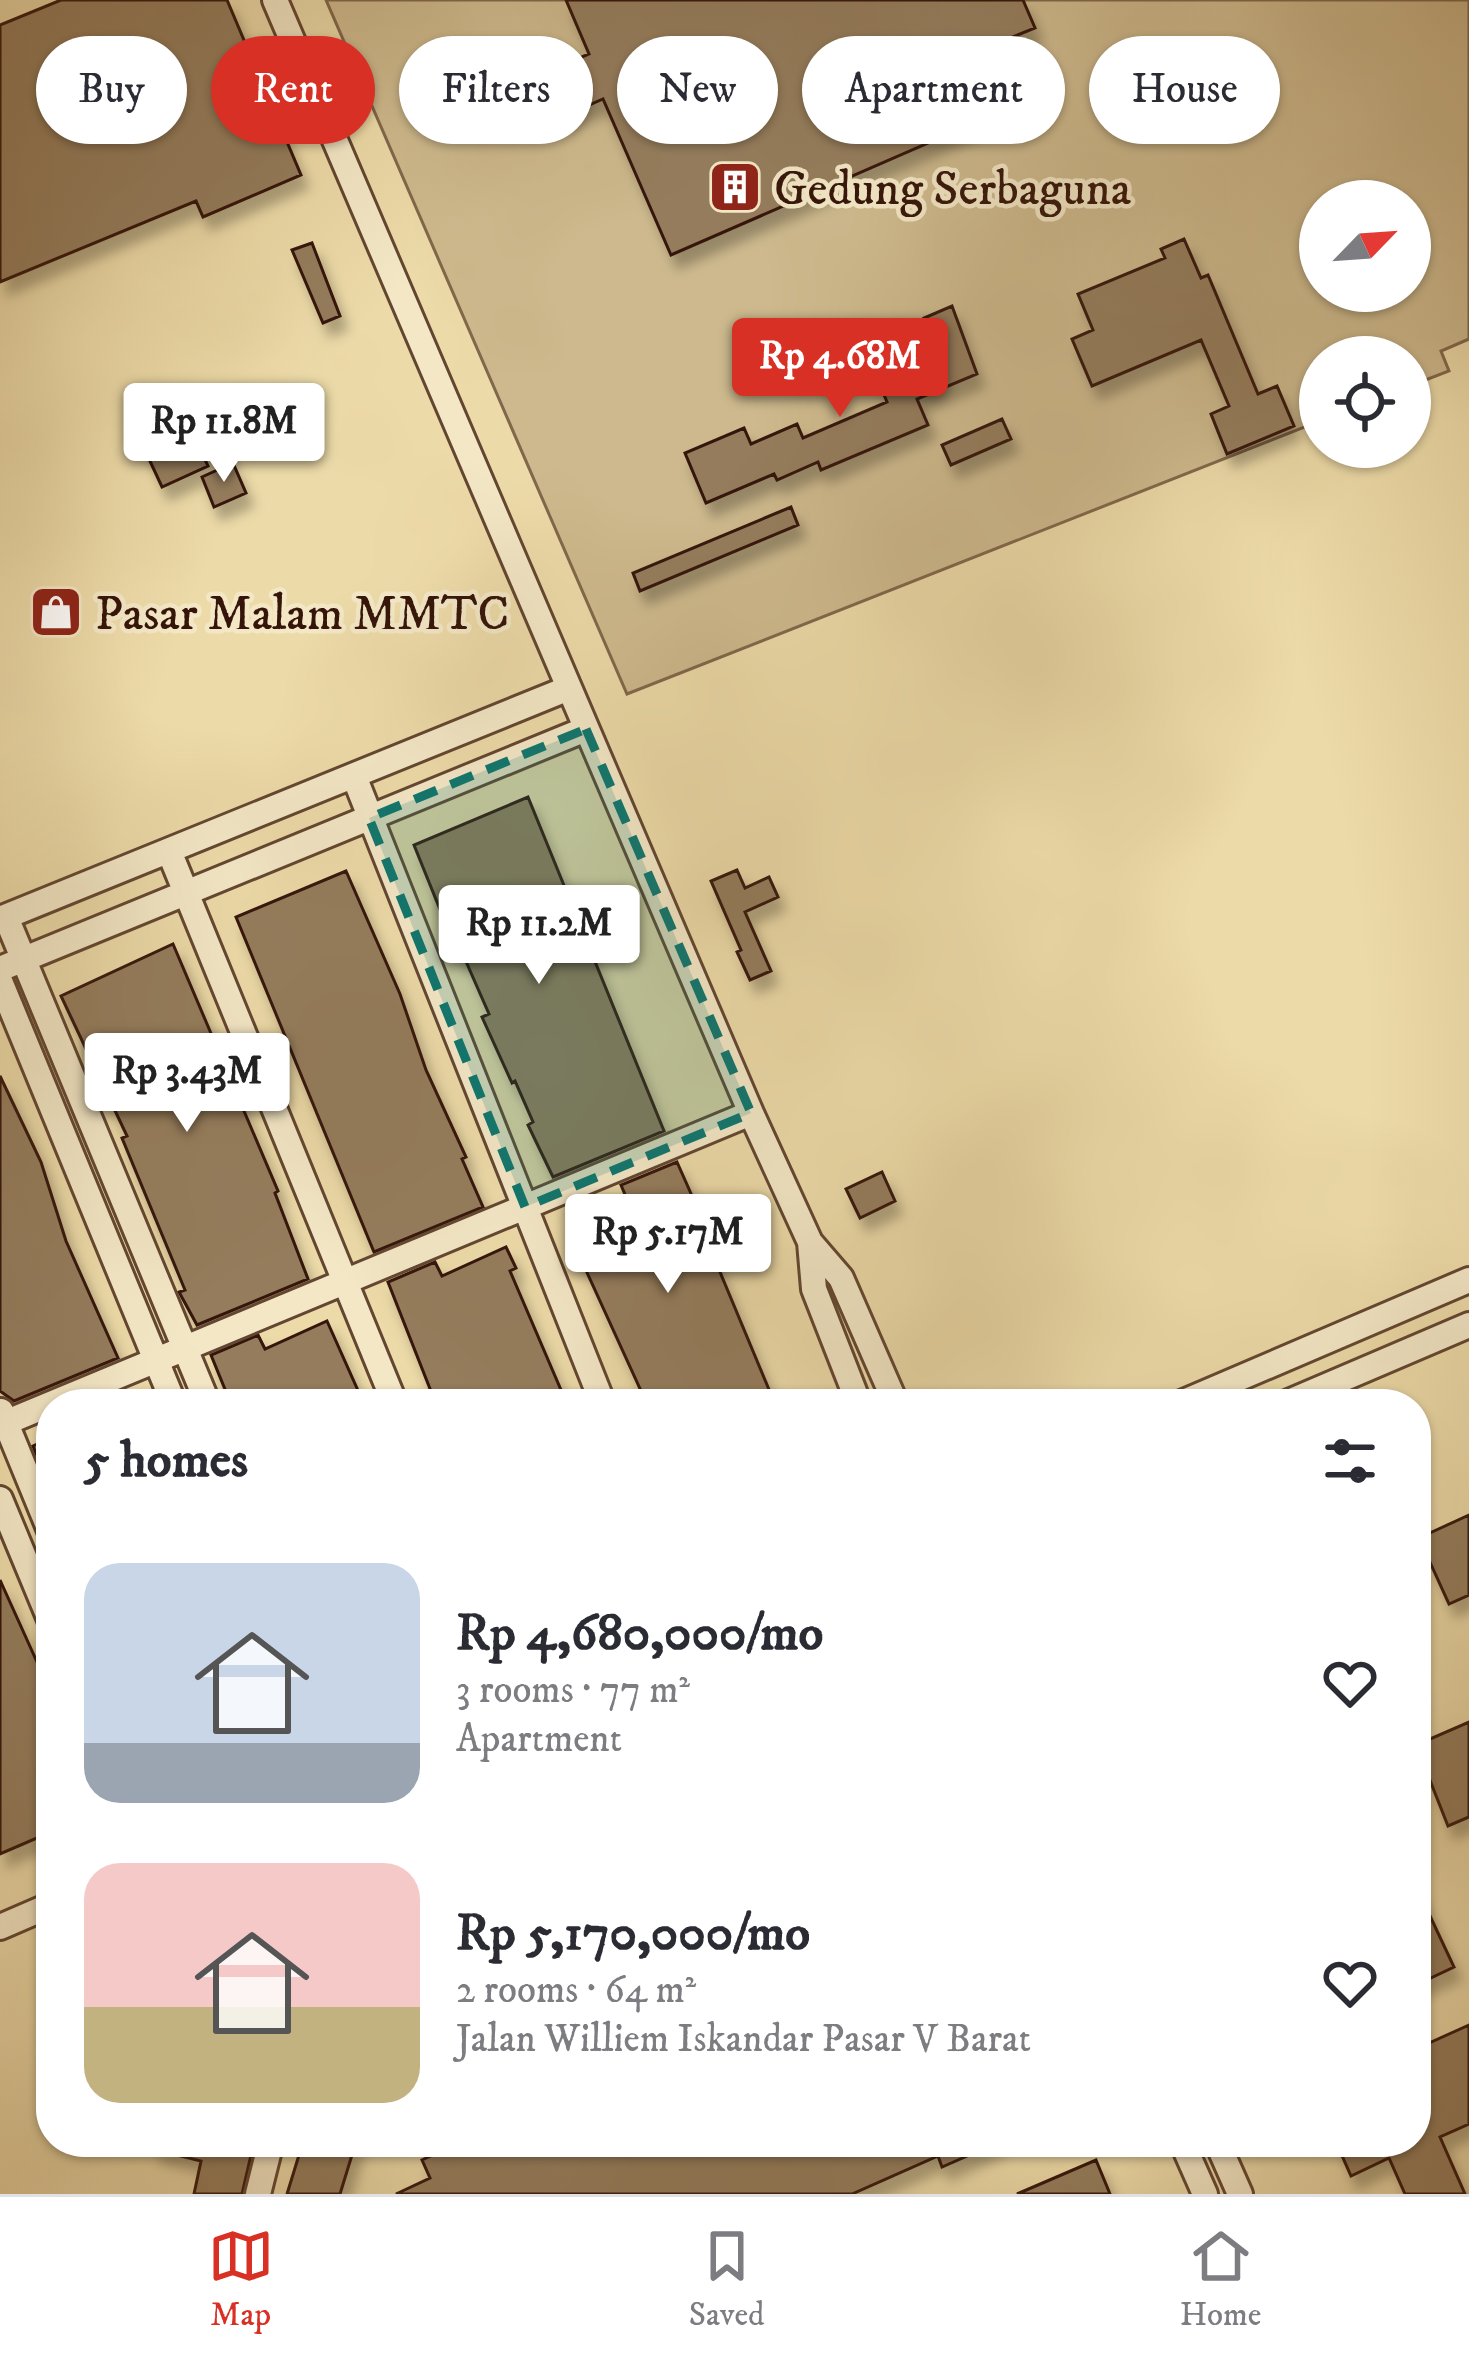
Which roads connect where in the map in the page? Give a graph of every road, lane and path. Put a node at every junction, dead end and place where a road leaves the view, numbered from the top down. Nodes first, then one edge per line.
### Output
1 (275, 0) edge
2 (569, 688) junction
3 (586, 729) junction
4 (354, 776) junction
5 (369, 818) junction
6 (169, 851) junction
7 (185, 893) junction
8 (3, 918) edge
9 (12, 964) edge
10 (0, 981) edge
11 (751, 1113) junction
12 (525, 1207) junction
13 (810, 1242) junction
14 (1469, 1280) edge
15 (345, 1282) junction
16 (1469, 1325) edge
17 (1323, 1342) junction
18 (185, 1348) junction
19 (156, 1360) junction
20 (1341, 1380) junction
21 (80, 1389) edge
22 (168, 1389) edge
23 (202, 1389) edge
24 (389, 1389) edge
25 (597, 1389) edge
26 (854, 1389) edge
27 (889, 1389) edge
28 (1214, 1389) edge
29 (1320, 1389) edge
30 (36, 1406) edge
31 (2, 1419) edge
32 (36, 1498) edge
33 (0, 1499) edge
34 (36, 1534) edge
35 (17, 1540) junction
36 (36, 1580) edge
37 (36, 1911) edge
38 (0, 1927) edge
39 (267, 2157) edge
40 (1188, 2157) edge
41 (1224, 2157) edge
42 (258, 2194) edge
43 (1204, 2194) edge
44 (1240, 2194) edge

1 - 2 street
2 - 3 street
2 - 4 street
3 - 5 street
3 - 11 street
4 - 5 street
4 - 6 street
5 - 7 street
5 - 12 street
6 - 7 street
6 - 8 street
7 - 9 street
7 - 15 street
8 - 9 street
9 - 18 street
10 - 19 street
11 - 12 street
11 - 13 street
12 - 15 street
12 - 25 street
13 - 26 street
13 - 27 street
14 - 17 street
15 - 18 street
15 - 24 street
16 - 20 street
17 - 20 street
17 - 28 street
18 - 19 street
18 - 23 street
19 - 21 street
19 - 22 street
20 - 29 street
30 - 31 street
31 - 32 street
33 - 35 street
34 - 35 street
35 - 36 street
37 - 38 street
39 - 42 street
40 - 43 street
41 - 44 street

